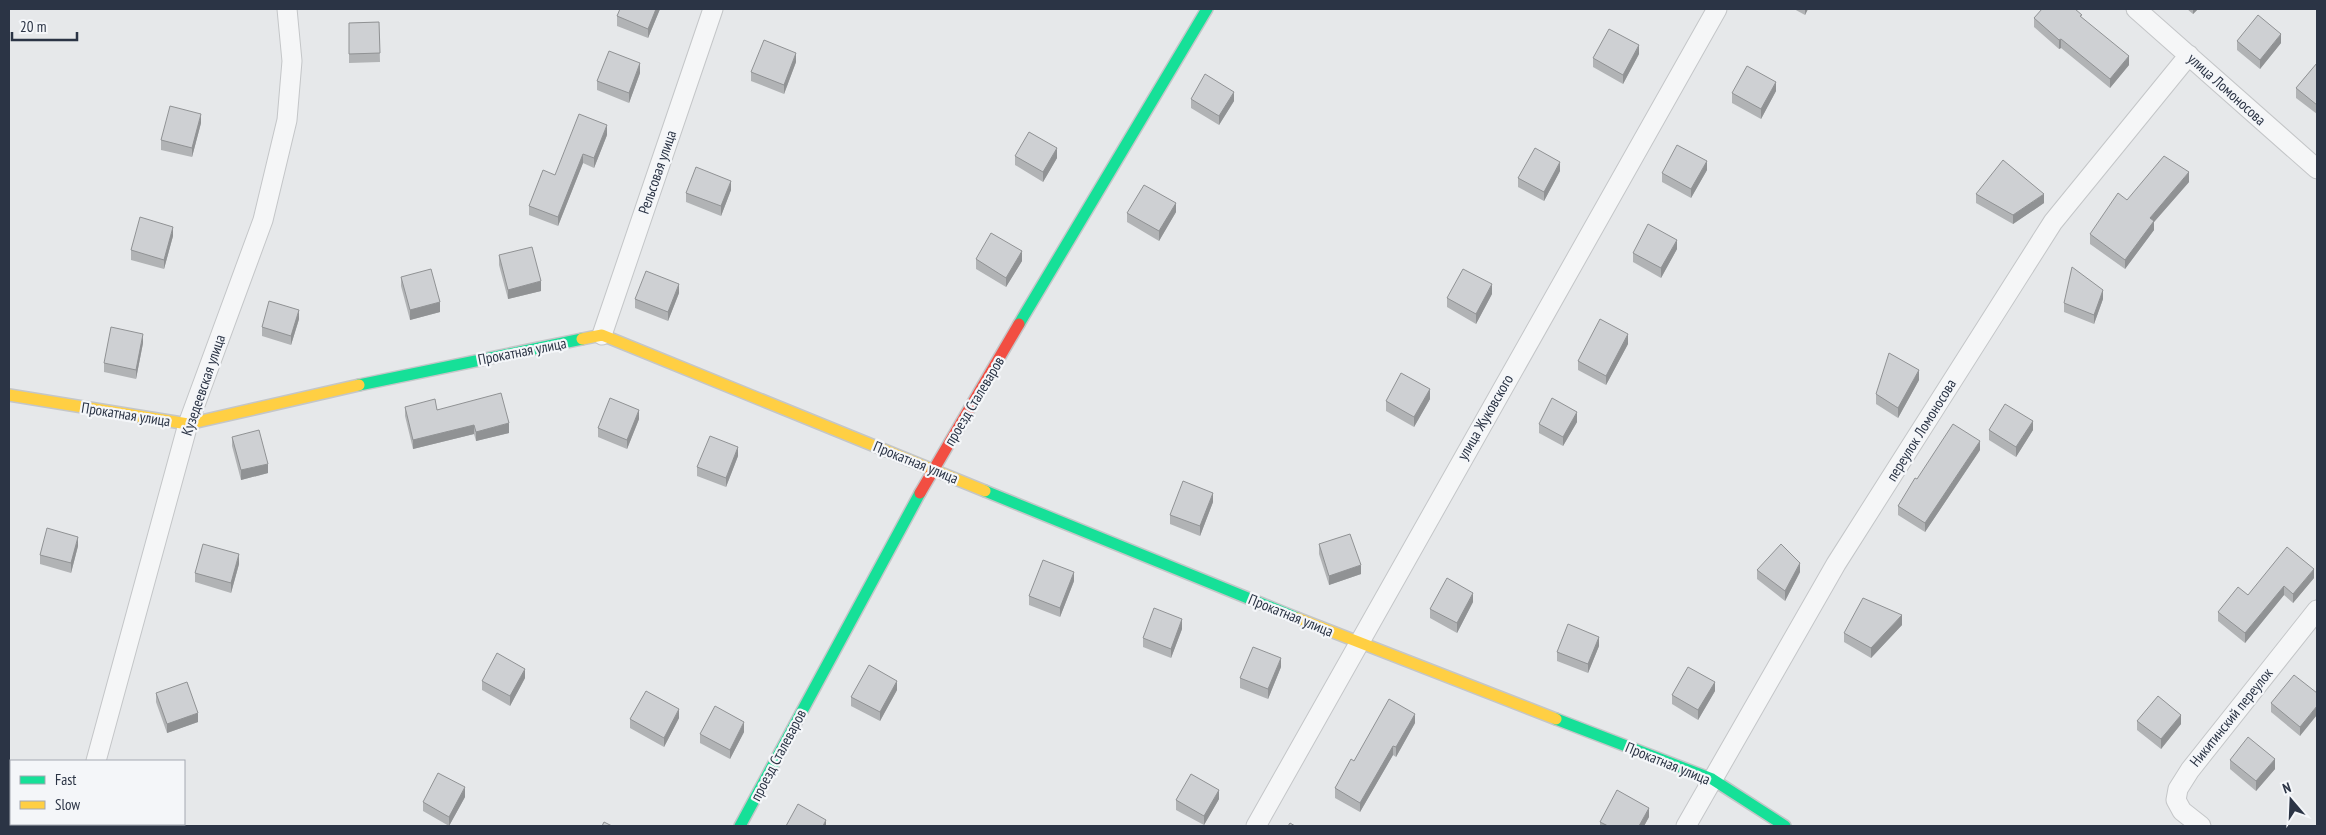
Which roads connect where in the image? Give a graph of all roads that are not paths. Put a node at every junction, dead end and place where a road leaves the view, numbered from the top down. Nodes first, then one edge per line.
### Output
1 (287, 9) edge
2 (713, 9) edge
3 (1207, 9) edge
4 (1717, 9) edge
5 (2136, 9) edge
6 (2189, 55) junction
7 (2317, 169) edge
8 (602, 335) junction
9 (9, 395) edge
10 (188, 424) junction
11 (933, 469) junction
12 (2317, 610) edge
13 (1358, 643) junction
14 (96, 760) edge
15 (1712, 779) junction
16 (740, 826) edge
17 (1256, 826) edge
18 (1686, 826) edge
19 (1785, 826) edge
20 (2201, 826) edge

1 - 10 street, Кузедеевская улица
2 - 8 street, Рельсовая улица
3 - 11 street, проезд Сталеваров
4 - 13 street, улица Жуковского
5 - 6 street, улица Ломоносова
6 - 7 street, улица Ломоносова
6 - 15 street, переулок Ломоносова
8 - 10 street, Прокатная улица
8 - 11 street, Прокатная улица
9 - 10 street, Прокатная улица
10 - 14 street, Кузедеевская улица
11 - 13 street, Прокатная улица
11 - 16 street, проезд Сталеваров
12 - 20 street, Никитинский переулок
13 - 15 street, Прокатная улица
13 - 17 street, улица Жуковского
15 - 18 street, переулок Ломоносова
15 - 19 street, Прокатная улица

